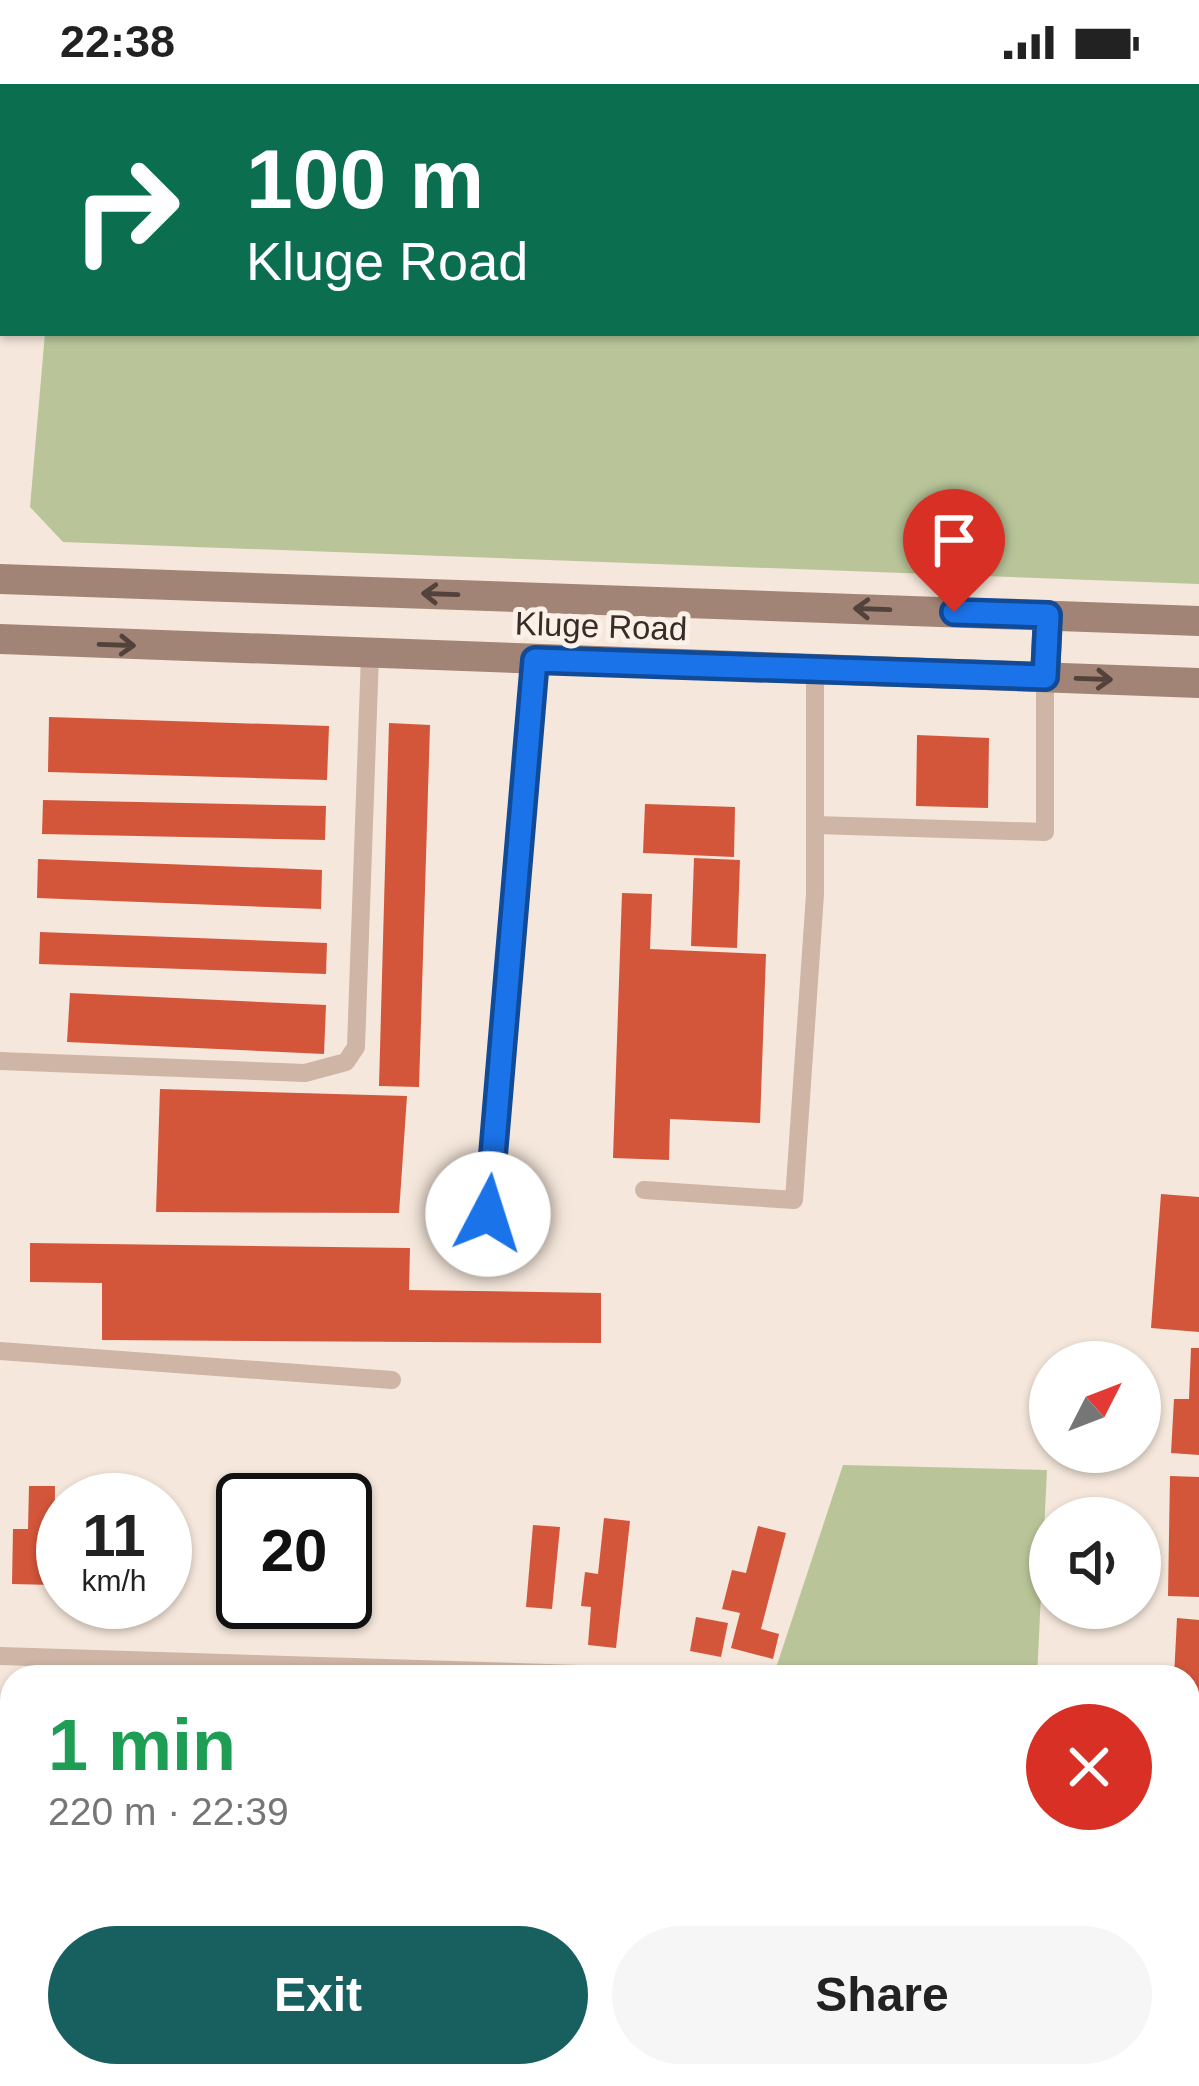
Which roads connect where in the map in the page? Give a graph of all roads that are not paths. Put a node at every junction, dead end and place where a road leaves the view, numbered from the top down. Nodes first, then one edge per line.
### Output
1 (0, 579) edge
2 (1048, 615) junction
3 (1199, 621) edge
4 (0, 639) edge
5 (370, 655) junction
6 (535, 660) junction
7 (815, 670) junction
8 (1045, 677) junction
9 (1199, 683) edge
10 (816, 825) junction
11 (0, 1061) edge
12 (644, 1190) dead end
13 (488, 1214) dead end
14 (0, 1351) edge
15 (392, 1381) dead end
16 (0, 1656) edge
17 (289, 1665) edge

2 -> 1 main road, Kluge Road
2 - 3 main road, Kluge Road
2 - 8 main road
4 -> 5 main road, Kluge Road
5 - 6 main road, Kluge Road
5 - 11 lane
6 - 7 main road, Kluge Road
6 - 13 lane
7 - 8 main road, Kluge Road
7 - 10 lane
8 -> 9 main road, Kluge Road
8 - 10 lane
10 - 12 lane
14 - 15 lane
16 - 17 lane

